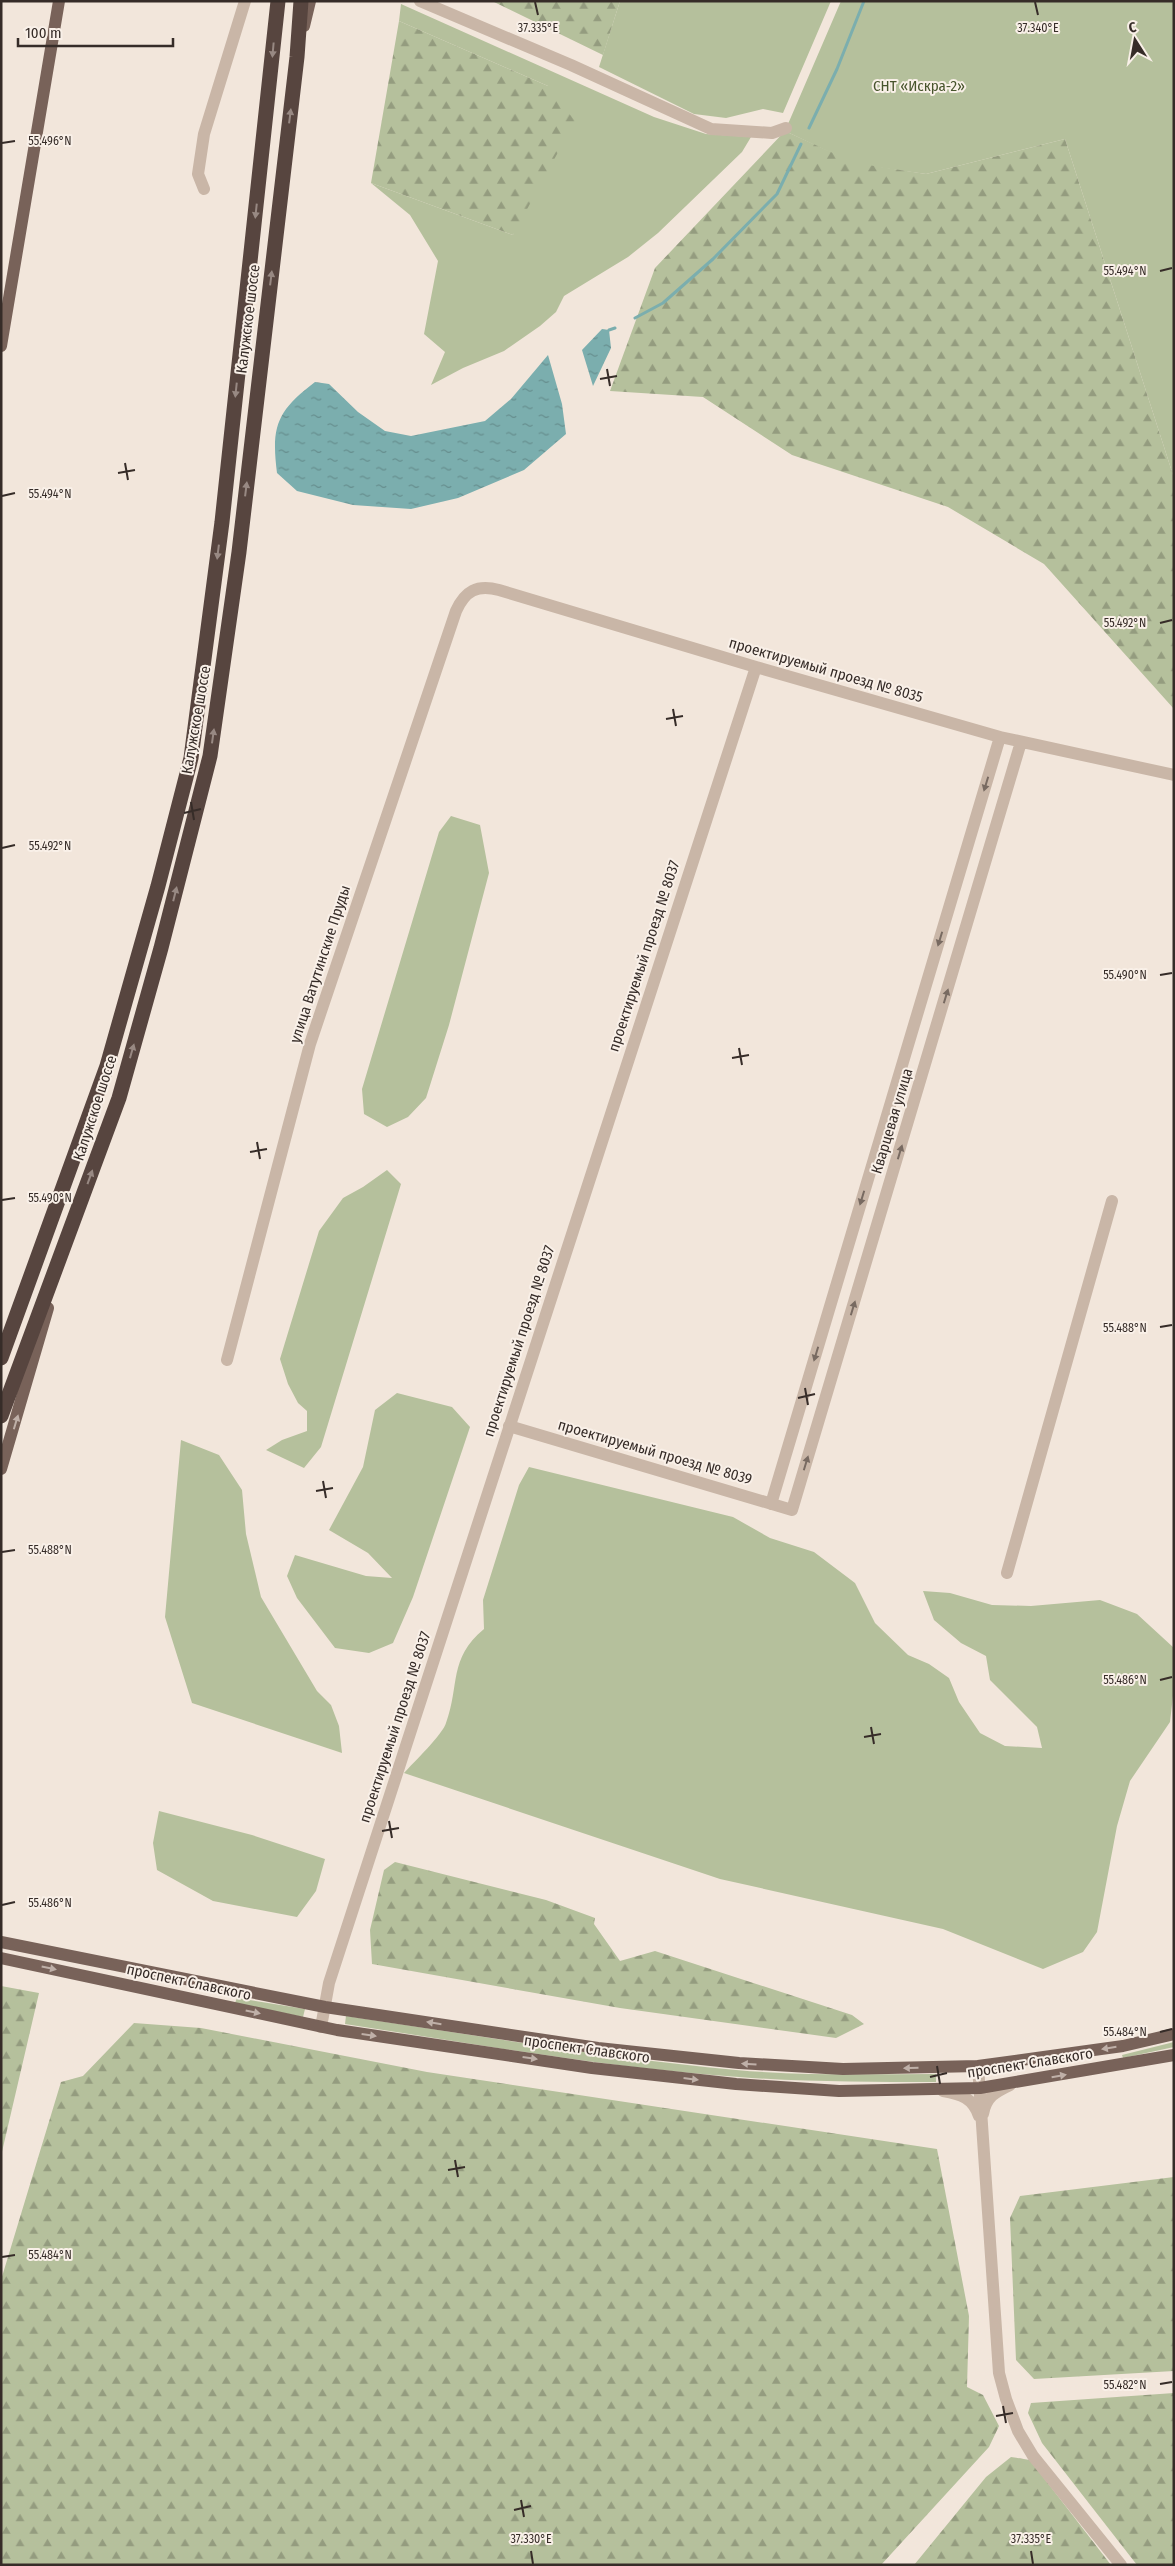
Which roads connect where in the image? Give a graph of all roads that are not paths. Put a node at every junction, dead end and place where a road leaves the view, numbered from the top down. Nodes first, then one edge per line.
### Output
1 (59, 1) edge
2 (245, 1) edge
3 (278, 1) edge
4 (301, 1) edge
5 (310, 1) edge
6 (420, 1) edge
7 (297, 57) junction
8 (786, 128) dead end
9 (204, 189) dead end
10 (1, 346) edge
11 (473, 589) joint
12 (756, 667) junction
13 (1000, 737) junction
14 (1021, 742) junction
15 (1174, 775) edge
16 (1112, 1201) dead end
17 (62, 1256) junction
18 (1, 1358) edge
19 (227, 1360) dead end
20 (1, 1416) edge
21 (508, 1426) junction
22 (1, 1469) edge
23 (771, 1504) junction
24 (792, 1510) joint
25 (1007, 1573) dead end
26 (1, 1942) edge
27 (1, 1958) edge
28 (325, 2007) junction
29 (321, 2027) junction
30 (1174, 2034) edge
31 (1174, 2055) edge
32 (978, 2066) junction
33 (1011, 2084) junction
34 (980, 2088) junction
35 (941, 2090) junction
36 (981, 2123) junction
37 (1121, 2565) edge

1 - 10 main road
2 - 9 street
3 -> 18 highway, Калужское шоссе
4 - 7 highway, Калужское шоссе
5 - 7 main road
6 - 8 street
17 -> 7 highway, Калужское шоссе
11 - 12 street, проектируемый проезд № 8035
11 - 19 street, улица Ватутинские Пруды
12 - 13 street, проектируемый проезд № 8035
12 - 21 street, проектируемый проезд № 8037
13 - 14 street, проектируемый проезд № 8035
13 -> 23 street, Кварцевая улица
14 - 15 street, проектируемый проезд № 8035
24 -> 14 street, Кварцевая улица
16 - 25 street
17 - 20 highway, Калужское шоссе
22 -> 17 main road
21 - 23 street, проектируемый проезд № 8039
21 - 28 street, проектируемый проезд № 8037
23 - 24 street, проектируемый проезд № 8039
26 - 28 main road, проспект Славского
27 -> 29 main road, проспект Славского
28 - 29 street, проектируемый проезд № 8037
32 -> 28 main road, проспект Славского
29 -> 35 main road, проспект Славского
30 -> 32 main road, проспект Славского
33 -> 31 main road, проспект Славского
32 - 34 street
33 - 34 main road, проспект Славского
33 - 36 street
34 - 35 main road, проспект Славского
34 - 36 street
35 - 36 street
36 - 37 street

